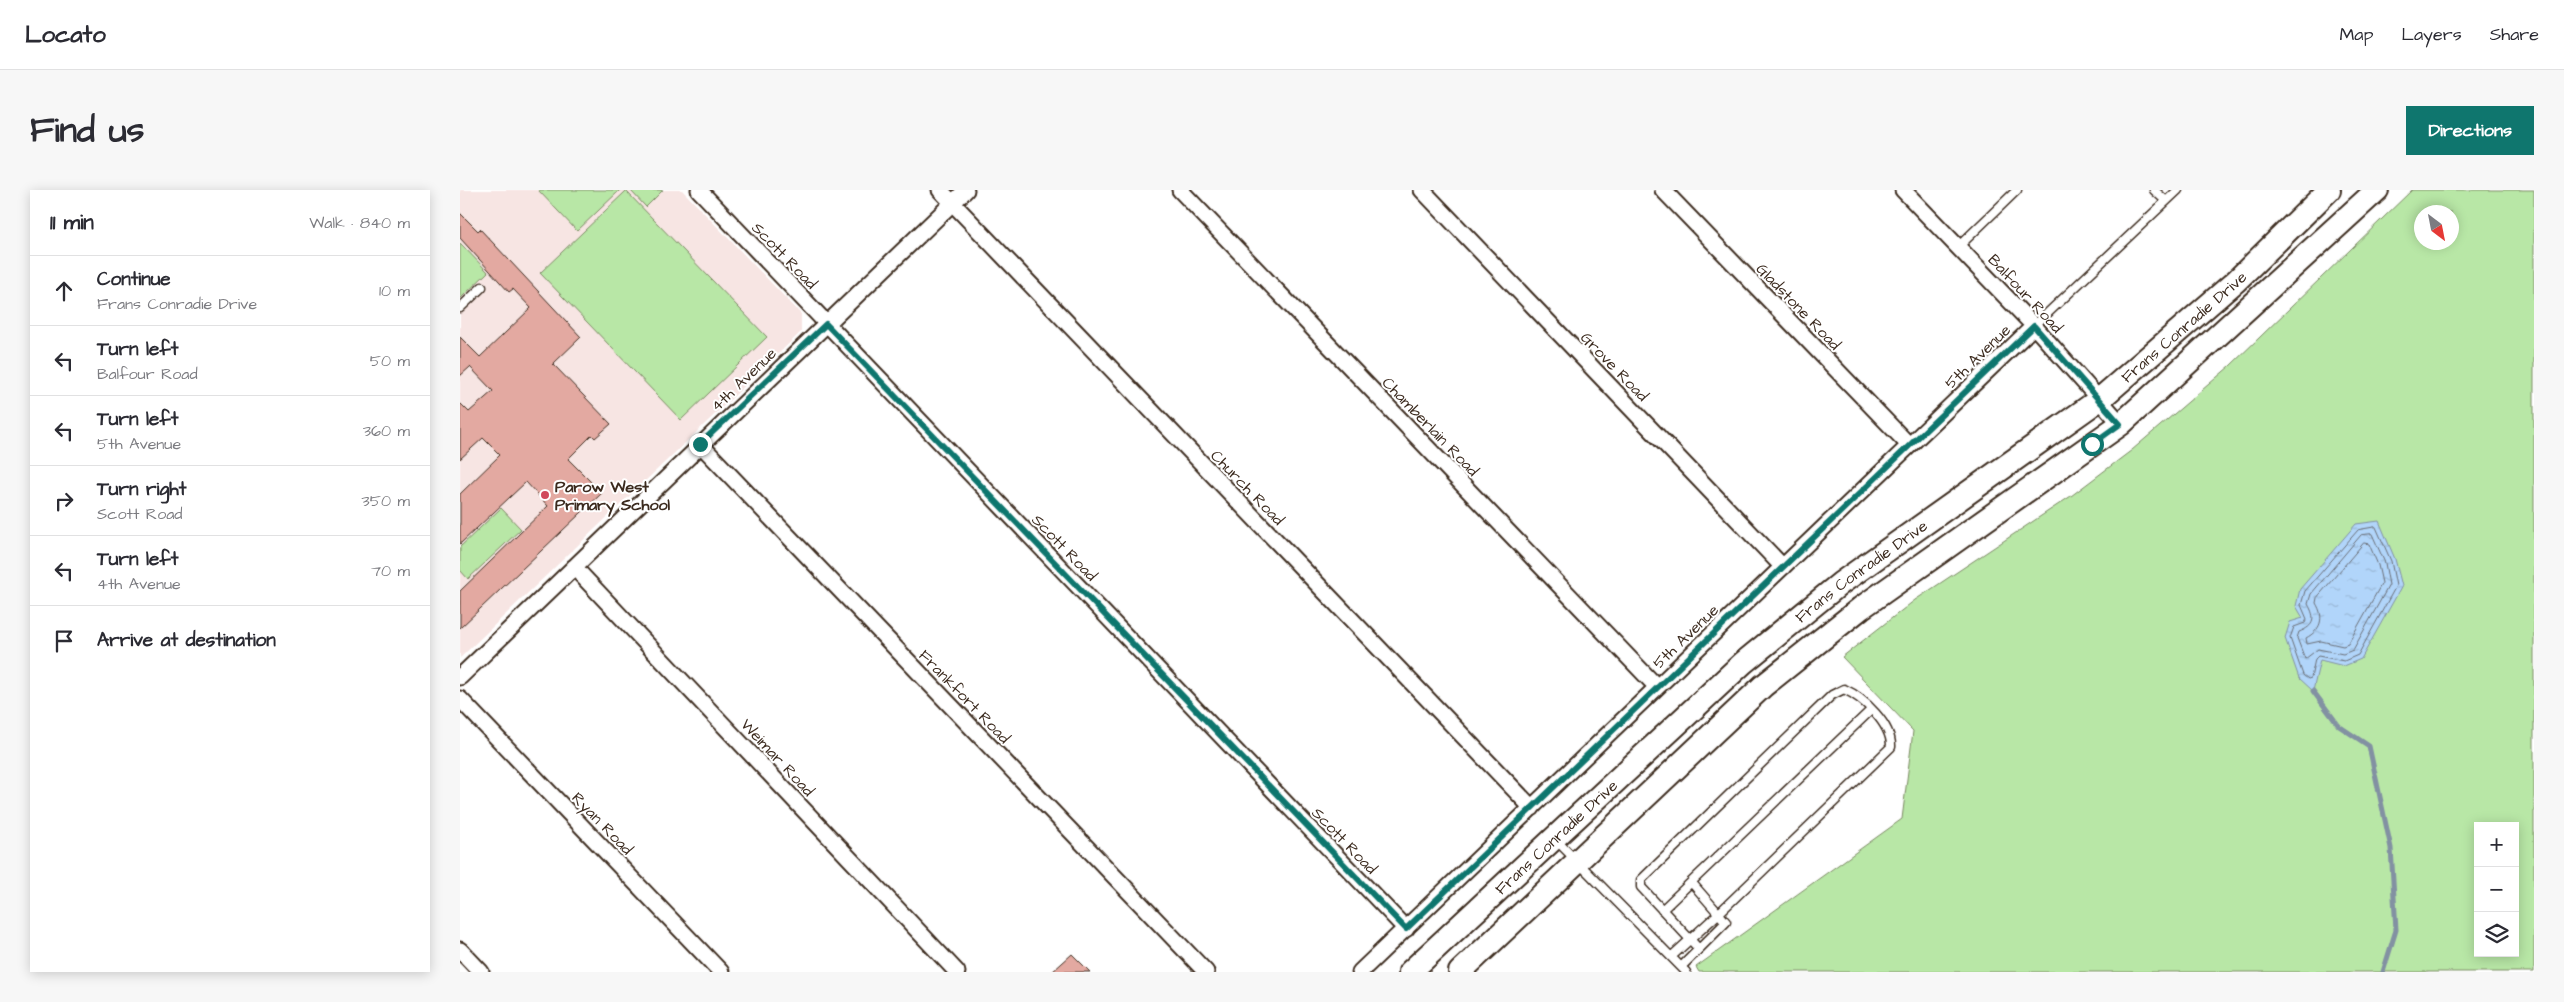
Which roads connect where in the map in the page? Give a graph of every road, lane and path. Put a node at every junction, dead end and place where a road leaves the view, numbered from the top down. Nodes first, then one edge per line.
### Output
1 (699, 190) edge
2 (940, 190) edge
3 (966, 190) edge
4 (1180, 190) edge
5 (1422, 190) edge
6 (1664, 190) edge
7 (1903, 190) edge
8 (2017, 190) edge
9 (2154, 190) edge
10 (2178, 190) edge
11 (2329, 190) edge
12 (2377, 190) edge
13 (2166, 201) junction
14 (952, 203) junction
15 (1958, 246) junction
16 (482, 288) dead end
17 (460, 308) edge
18 (826, 324) junction
19 (2034, 326) junction
20 (2100, 399) junction
21 (2120, 424) junction
22 (700, 444) junction
23 (1909, 446) junction
24 (1783, 566) junction
25 (574, 567) junction
26 (460, 677) edge
27 (1657, 687) junction
28 (460, 699) edge
29 (1871, 710) junction
30 (1532, 808) junction
31 (1555, 838) junction
32 (1576, 861) junction
33 (1692, 883) junction
34 (1662, 910) junction
35 (1718, 914) junction
36 (1406, 929) junction
37 (1689, 940) junction
38 (1699, 949) junction
39 (460, 950) edge
40 (1672, 956) junction
41 (1684, 969) edge
42 (481, 972) edge
43 (721, 972) edge
44 (957, 972) edge
45 (1206, 972) edge
46 (1360, 972) edge
47 (1410, 972) edge
48 (1460, 972) edge

1 - 18 street, Scott Road
2 - 14 street, Church Road
3 - 14 street, 4th Avenue
4 - 27 street, Chamberlain Road
5 - 24 street, Grove Road
6 - 23 street, Gladstone Road
7 - 15 street, Balfour Road
8 - 15 lane
9 - 13 lane
10 - 13 lane
11 - 20 main road, Frans Conradie Drive
12 - 21 main road, Frans Conradie Drive
13 - 19 lane
14 - 18 street, 4th Avenue
14 - 30 street, Church Road
15 - 19 street, Balfour Road
16 - 17 lane
18 - 22 street, 4th Avenue
18 - 36 street, Scott Road
19 - 20 street, Balfour Road
19 - 23 street, 5th Avenue
20 - 21 street, Balfour Road
20 - 31 main road, Frans Conradie Drive
21 - 32 main road, Frans Conradie Drive
22 - 25 street, 4th Avenue
22 - 45 street, Frankfort Road
23 - 24 street, 5th Avenue
24 - 27 street, 5th Avenue
25 - 26 street, 4th Avenue
25 - 44 street, Weimar Road
27 - 30 street, 5th Avenue
28 - 43 street, Ryan Road
29 - 33 lane
29 - 34 lane
29 - 35 lane
30 - 36 street, 5th Avenue
31 - 32 lane
31 - 47 main road, Frans Conradie Drive
32 - 40 lane
32 - 48 main road, Frans Conradie Drive
33 - 34 lane
33 - 35 lane
34 - 37 lane
35 - 37 lane
35 - 38 lane
36 - 46 street, 5th Avenue
37 - 38 lane
37 - 40 lane
38 - 41 lane
39 - 42 street
40 - 41 lane

